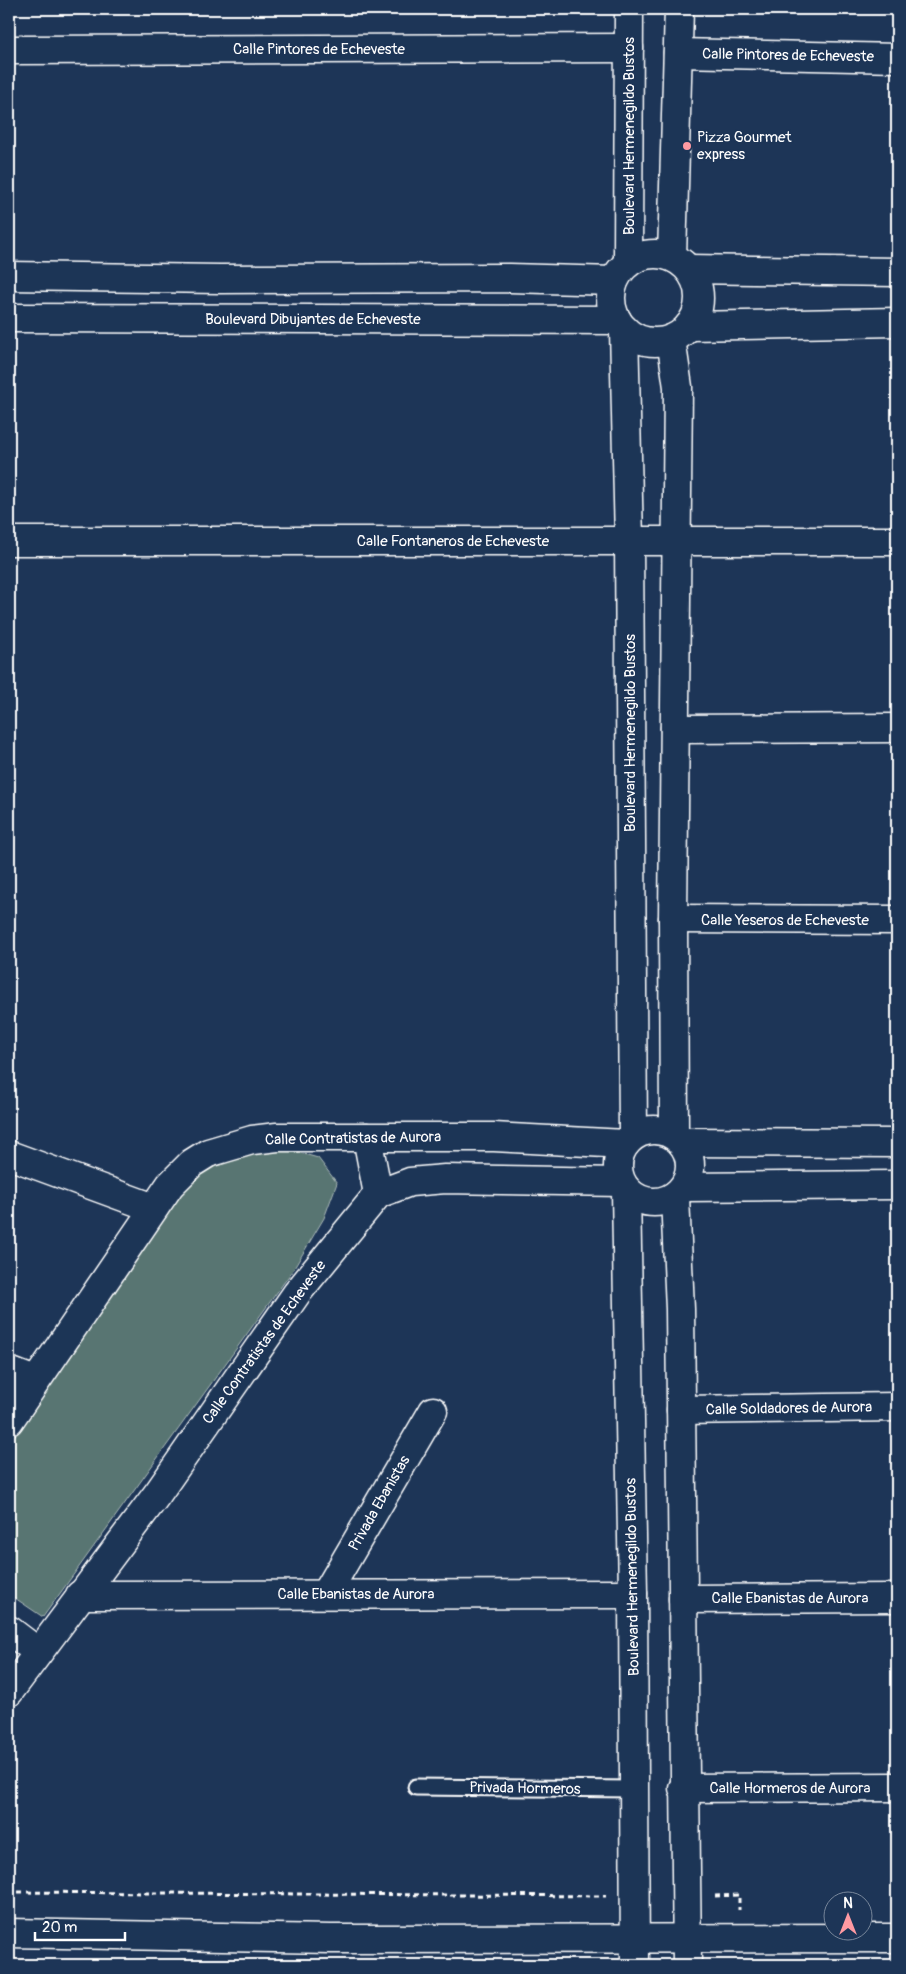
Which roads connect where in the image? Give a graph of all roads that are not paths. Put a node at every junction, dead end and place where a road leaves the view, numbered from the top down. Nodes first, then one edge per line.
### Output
1 (629, 9) edge
2 (679, 9) edge
3 (629, 48) junction
4 (9, 50) edge
5 (678, 53) junction
6 (897, 58) edge
7 (680, 263) junction
8 (621, 272) junction
9 (897, 272) edge
10 (9, 276) edge
11 (9, 318) edge
12 (897, 322) edge
13 (620, 325) junction
14 (680, 333) junction
15 (9, 541) edge
16 (629, 541) junction
17 (897, 541) edge
18 (677, 542) junction
19 (897, 728) edge
20 (674, 729) junction
21 (673, 919) junction
22 (897, 920) edge
23 (367, 1137) junction
24 (678, 1139) junction
25 (629, 1140) junction
26 (897, 1143) edge
27 (9, 1155) edge
28 (897, 1185) edge
29 (624, 1186) junction
30 (680, 1192) junction
31 (378, 1194) junction
32 (154, 1208) junction
33 (9, 1371) edge
34 (35, 1381) junction
35 (897, 1407) edge
36 (681, 1410) junction
37 (433, 1411) dead end
38 (9, 1421) edge
39 (326, 1594) junction
40 (633, 1594) junction
41 (80, 1595) junction
42 (897, 1598) edge
43 (682, 1599) junction
44 (9, 1630) edge
45 (38, 1652) junction
46 (9, 1692) edge
47 (416, 1787) dead end
48 (897, 1787) edge
49 (684, 1788) junction
50 (634, 1789) junction
51 (9, 1933) edge
52 (635, 1937) junction
53 (687, 1937) junction
54 (897, 1938) edge
55 (635, 1965) edge
56 (686, 1965) edge

1 - 3 street, Boulevard Hermenegildo Bustos
2 - 5 street
3 - 4 street, Calle Pintores de Echeveste
3 - 8 street, Boulevard Hermenegildo Bustos
5 - 6 street, Calle Pintores de Echeveste
5 - 7 street
7 - 8 street
7 - 9 street
7 - 14 street
8 - 10 street
8 - 13 street
11 - 13 street, Boulevard Dibujantes de Echeveste
12 - 14 street
13 - 14 street
13 - 16 street, Boulevard Hermenegildo Bustos
14 - 18 street
15 - 16 street, Calle Fontaneros de Echeveste
16 - 18 street, Calle Fontaneros de Echeveste
16 - 25 street, Boulevard Hermenegildo Bustos
17 - 18 street, Calle Fontaneros de Echeveste
18 - 20 street
19 - 20 street
20 - 21 street
21 - 22 street, Calle Yeseros de Echeveste
21 - 24 street
23 - 25 street, Calle Contratistas de Aurora
23 - 31 street
23 - 32 street, Calle Contratistas de Aurora
24 - 25 street
24 - 26 street
24 - 30 street
25 - 29 street
27 - 32 street
28 - 30 street
29 - 30 street
29 - 31 street
29 - 40 street, Boulevard Hermenegildo Bustos
30 - 36 street
31 - 41 street, Calle Contratistas de Echeveste
32 - 34 street, Calle Contratistas de Aurora
33 - 34 street
34 - 38 street, Calle Contratistas de Aurora
35 - 36 street, Calle Soldadores de Aurora
36 - 43 street
37 - 39 street, Privada Ebanistas
39 - 40 street, Calle Ebanistas de Aurora
39 - 41 street, Calle Ebanistas de Aurora
40 - 50 street, Boulevard Hermenegildo Bustos
41 - 45 street, Calle Contratistas de Echeveste
42 - 43 street, Calle Ebanistas de Aurora
43 - 49 street
44 - 45 street
45 - 46 street, Calle Contratistas de Echeveste
47 - 50 lane, Privada Hormeros
48 - 49 street, Calle Hormeros de Aurora
49 - 53 street
50 - 52 street, Boulevard Hermenegildo Bustos
51 - 52 street
52 - 53 street
52 - 55 street, Boulevard Hermenegildo Bustos
53 - 54 street
53 - 56 street

